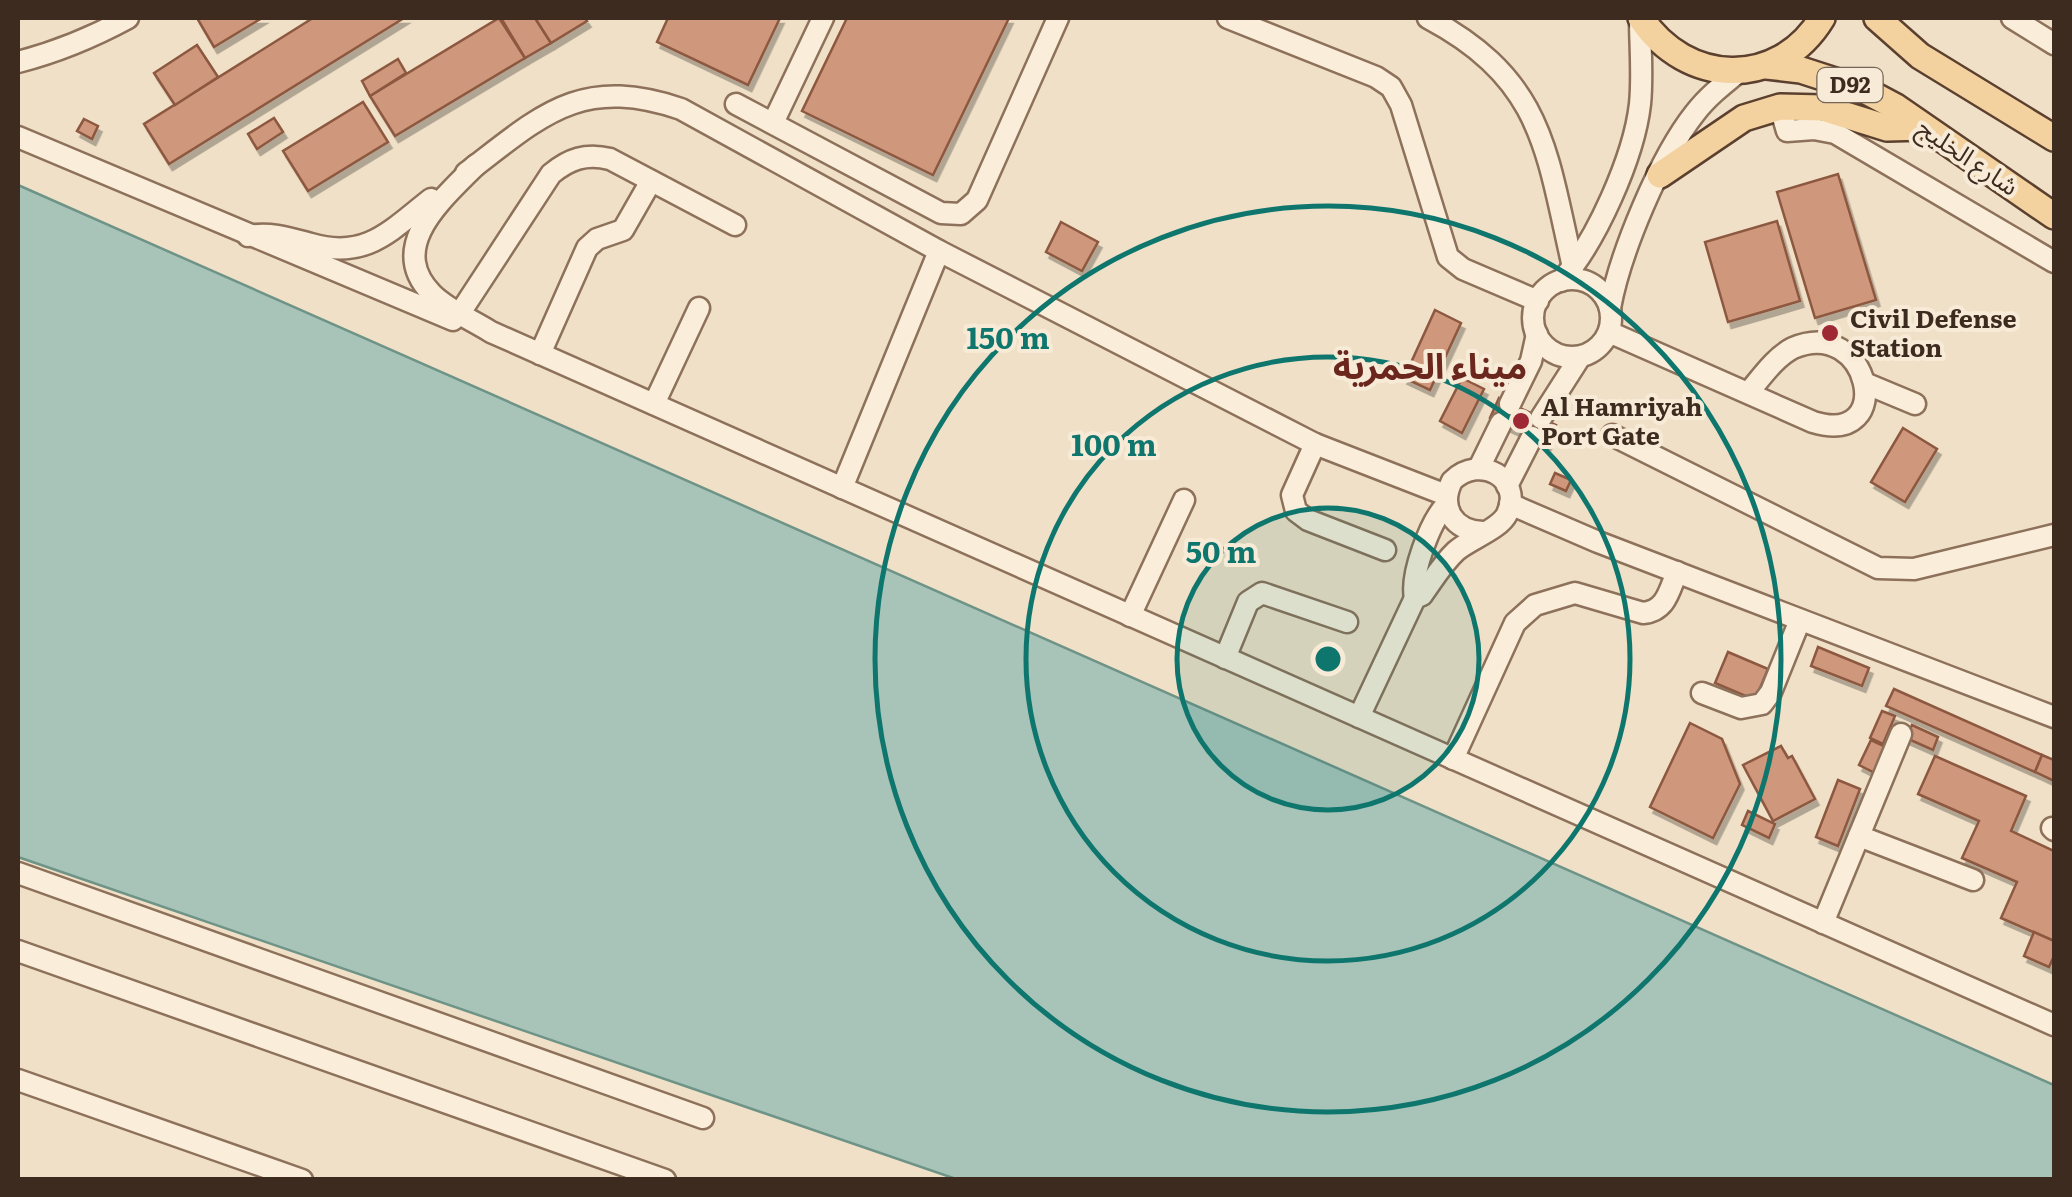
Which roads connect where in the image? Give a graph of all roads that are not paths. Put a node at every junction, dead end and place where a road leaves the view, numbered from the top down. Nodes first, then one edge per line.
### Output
1 (128, 18) edge
2 (823, 18) edge
3 (1058, 18) edge
4 (1228, 18) edge
5 (1428, 18) edge
6 (1640, 18) edge
7 (1822, 18) edge
8 (1876, 18) edge
9 (2012, 18) edge
10 (2054, 44) edge
11 (18, 62) edge
12 (1768, 66) junction
13 (1741, 70) junction
14 (736, 104) dead end
15 (1780, 107) junction
16 (774, 123) junction
17 (1923, 127) junction
18 (18, 137) edge
19 (2054, 138) edge
20 (476, 165) junction
21 (1660, 175) junction
22 (651, 181) junction
23 (2054, 216) edge
24 (735, 225) dead end
25 (248, 236) junction
26 (939, 251) junction
27 (2054, 262) edge
28 (1567, 274) junction
29 (1538, 301) junction
30 (698, 308) dead end
31 (1610, 308) junction
32 (460, 313) junction
33 (491, 332) junction
34 (1609, 332) junction
35 (1537, 334) junction
36 (540, 354) junction
37 (1580, 356) junction
38 (1867, 384) junction
39 (1748, 392) junction
40 (654, 404) junction
41 (1915, 404) dead end
42 (1612, 435) dead end
43 (1315, 444) junction
44 (1478, 468) junction
45 (842, 488) junction
46 (1509, 495) junction
47 (1184, 500) dead end
48 (1446, 500) junction
49 (1483, 532) junction
50 (2054, 535) edge
51 (1385, 550) dead end
52 (1677, 572) junction
53 (1415, 598) junction
54 (1130, 616) junction
55 (1800, 620) junction
56 (1347, 622) dead end
57 (1225, 658) junction
58 (1702, 693) dead end
59 (1359, 717) junction
60 (2054, 717) edge
61 (1901, 734) dead end
62 (1452, 759) junction
63 (1858, 836) junction
64 (18, 872) edge
65 (1973, 880) dead end
66 (1823, 923) junction
67 (18, 951) edge
68 (2054, 1025) edge
69 (18, 1080) edge
70 (703, 1118) dead end
71 (302, 1180) edge
72 (665, 1180) edge

1 - 11 street
2 - 16 street
3 - 16 street
4 - 29 street
5 - 28 street
6 - 13 main road
6 - 28 street
7 - 12 main road
8 - 19 main road, D92
9 - 10 street
12 - 13 main road
12 - 17 main road, شارع الخليج / D92
13 - 21 street
14 - 16 street
15 - 17 main road
15 - 21 main road
15 - 27 street
17 - 23 main road, شارع الخليج / D92
18 - 25 street
20 - 25 street
20 - 26 street
20 - 32 street
21 - 31 street
22 - 24 street
22 - 32 street
22 - 36 street
25 - 33 street
26 - 43 street
26 - 45 street
28 - 29 street
28 - 31 street
29 - 35 street
30 - 40 street
31 - 34 street
32 - 33 street
33 - 36 street
34 - 37 street
34 - 39 street
35 - 37 street
35 - 44 street
36 - 40 street
37 - 46 street
38 - 39 street
38 - 39 street
38 - 41 street
40 - 45 street
42 - 50 street
43 - 48 street
43 - 51 street
44 - 46 street
44 - 48 street
45 - 54 street
46 - 49 street
46 - 52 street
47 - 54 street
48 - 49 street
48 - 53 street
49 - 53 street
52 - 55 street
52 - 62 street
53 - 59 street
54 - 57 street
55 - 58 street
55 - 60 street
56 - 57 street
57 - 59 street
59 - 62 street
61 - 63 street
62 - 66 street
63 - 65 street
63 - 66 street
64 - 70 street
66 - 68 street
67 - 72 street
69 - 71 street

